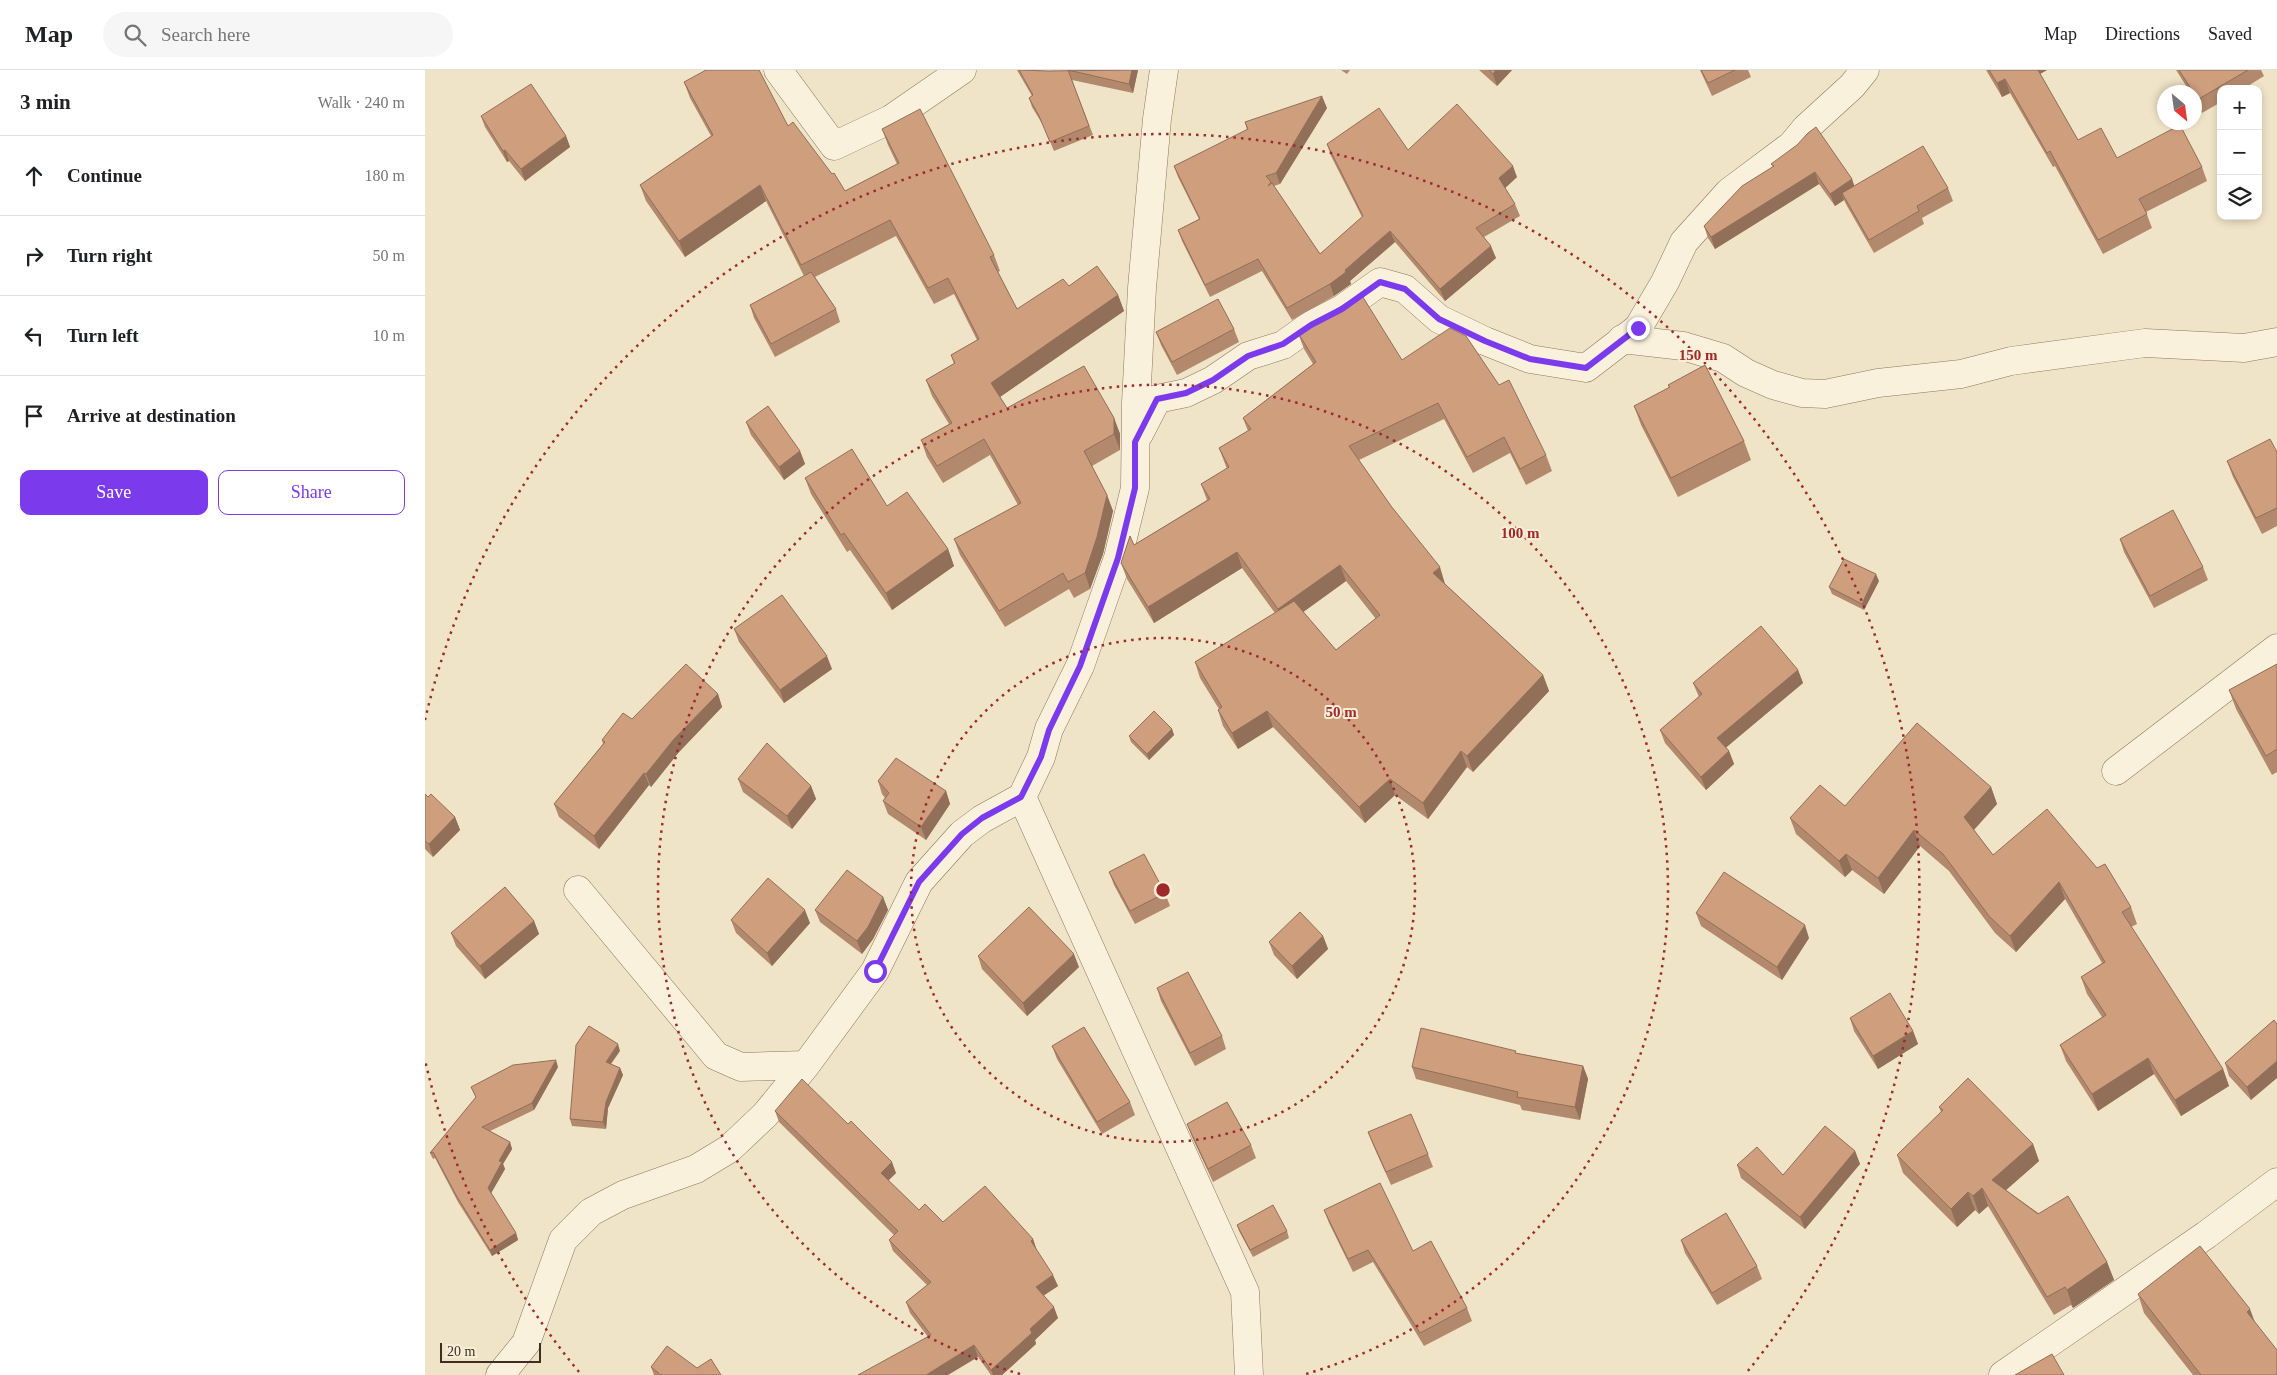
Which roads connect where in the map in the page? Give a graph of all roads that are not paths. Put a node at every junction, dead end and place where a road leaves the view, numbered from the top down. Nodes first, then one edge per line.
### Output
1 (778, 70) edge
2 (962, 70) edge
3 (1164, 70) edge
4 (1865, 70) edge
5 (1623, 339) junction
6 (2277, 342) edge
7 (1135, 442) junction
8 (2277, 648) edge
9 (2116, 771) dead end
10 (1021, 797) junction
11 (578, 890) dead end
12 (806, 1065) junction
13 (2277, 1182) edge
14 (501, 1375) edge
15 (1249, 1375) edge
16 (2003, 1375) edge

1 - 2 street
3 - 7 street
4 - 5 street
5 - 6 street
5 - 7 street
7 - 10 street
8 - 9 street
10 - 12 street
10 - 15 street
11 - 12 street
12 - 14 street
13 - 16 street

